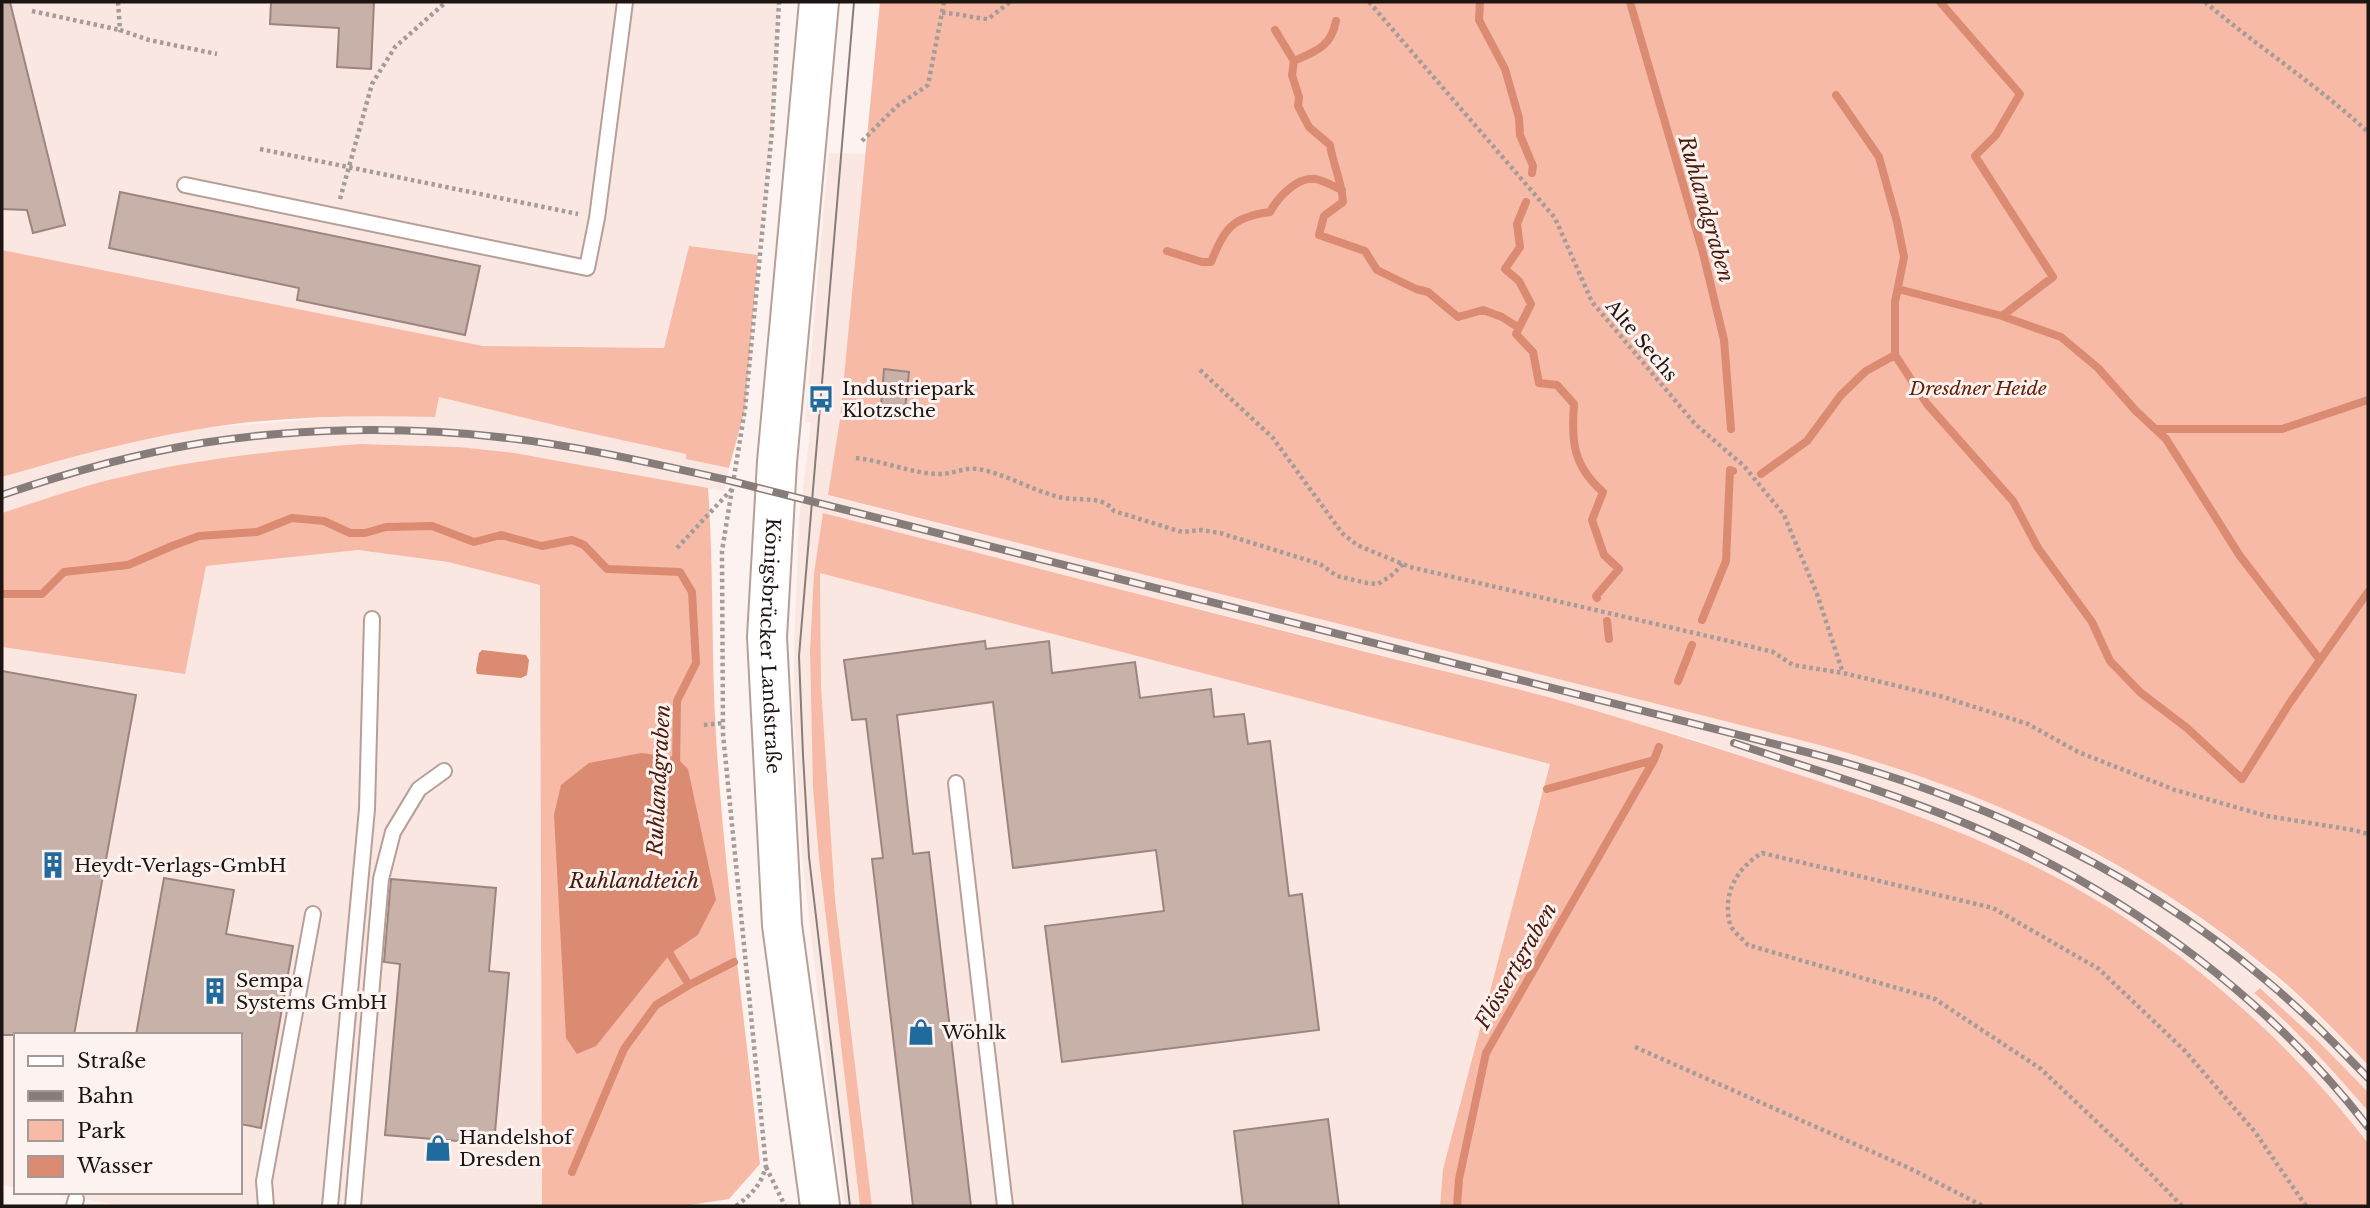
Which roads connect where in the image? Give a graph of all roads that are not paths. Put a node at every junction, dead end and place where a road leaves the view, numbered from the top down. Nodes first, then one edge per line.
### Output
1 (625, 2) edge
2 (819, 2) edge
3 (185, 185) dead end
4 (372, 619) dead end
5 (444, 771) dead end
6 (956, 783) dead end
7 (313, 914) dead end
8 (266, 1206) edge
9 (330, 1206) edge
10 (354, 1206) edge
11 (820, 1206) edge
12 (1005, 1206) edge

1 - 3 lane
2 - 11 main road, Königsbrücker Landstraße
4 - 9 lane
5 - 10 lane
6 - 12 lane
7 - 8 lane

